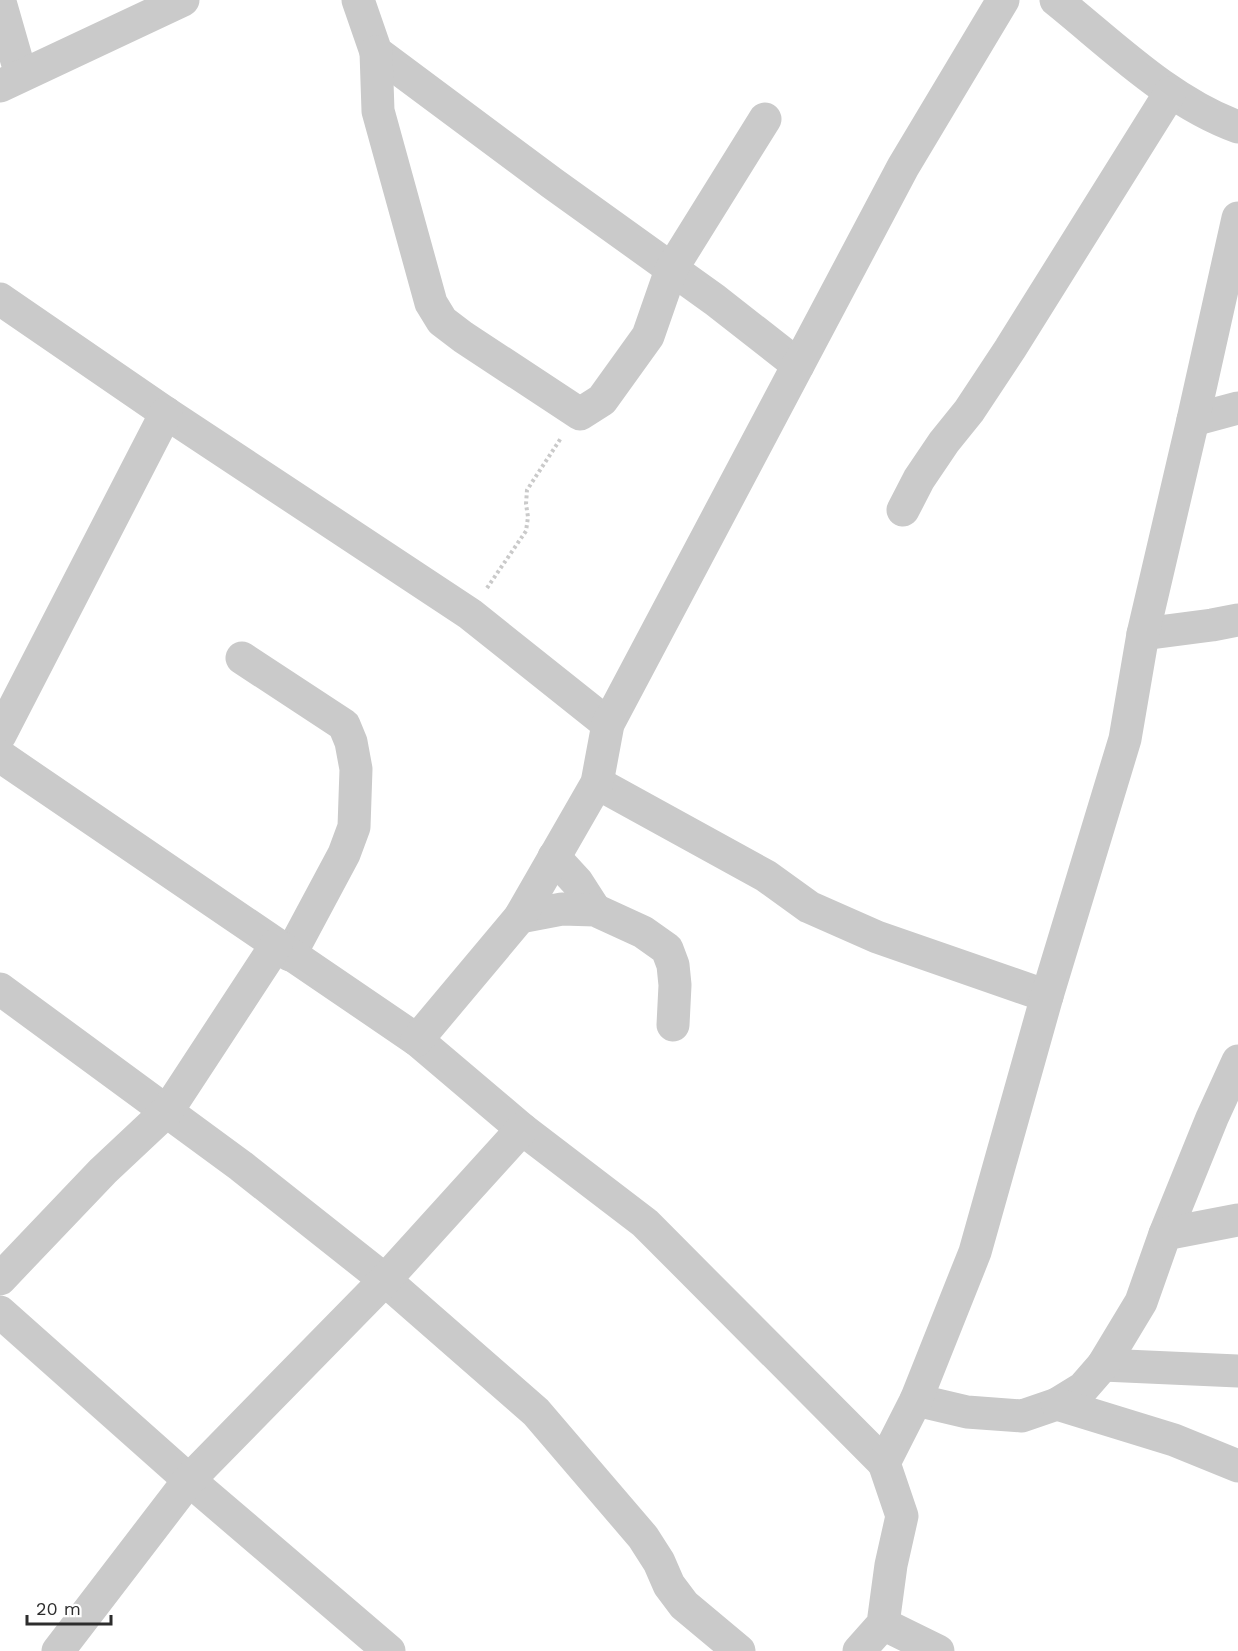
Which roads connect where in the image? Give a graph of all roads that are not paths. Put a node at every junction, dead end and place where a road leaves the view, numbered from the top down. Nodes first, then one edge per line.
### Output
1 (183, 0) edge
2 (358, 0) edge
3 (1003, 0) edge
4 (1056, 0) edge
5 (0, 2) edge
6 (376, 52) junction
7 (11, 80) edge
8 (1170, 93) junction
9 (765, 119) dead end
10 (1238, 127) edge
11 (1238, 218) edge
12 (671, 270) junction
13 (0, 299) edge
14 (798, 365) junction
15 (1238, 408) edge
16 (166, 413) junction
17 (1193, 420) junction
18 (903, 510) dead end
19 (1238, 620) edge
20 (1143, 634) junction
21 (242, 658) dead end
22 (608, 724) junction
23 (0, 735) edge
24 (0, 756) edge
25 (597, 783) junction
26 (554, 857) junction
27 (595, 910) junction
28 (520, 917) junction
29 (283, 950) junction
30 (0, 989) edge
31 (1047, 996) junction
32 (673, 1025) dead end
33 (417, 1040) junction
34 (1238, 1060) edge
35 (168, 1110) junction
36 (522, 1130) junction
37 (1238, 1220) edge
38 (1165, 1234) junction
39 (0, 1279) edge
40 (385, 1280) junction
41 (0, 1312) edge
42 (1103, 1365) junction
43 (1238, 1371) edge
44 (916, 1400) junction
45 (1057, 1404) junction
46 (884, 1463) junction
47 (1238, 1466) edge
48 (189, 1480) junction
49 (883, 1624) junction
50 (58, 1651) edge
51 (389, 1651) edge
52 (739, 1651) edge
53 (860, 1651) edge
54 (938, 1651) edge

1 - 7 street
2 - 6 street
3 - 14 street
4 - 8 street
5 - 7 street
6 - 12 street
6 - 12 street
8 - 10 street
8 - 18 street
9 - 12 street
11 - 17 street
12 - 14 street
13 - 16 street
14 - 22 street
15 - 17 street
16 - 22 street
16 - 23 street
17 - 20 street
19 - 20 street
20 - 31 street
21 - 29 street
22 - 25 street
24 - 29 street
25 - 26 street
25 - 31 street
26 - 27 street
26 - 28 street
27 - 28 street
27 - 32 street
28 - 33 street
29 - 33 street
29 - 35 street
30 - 35 street
31 - 44 street
33 - 36 street
34 - 38 street
35 - 39 street
35 - 40 street
36 - 40 street
36 - 46 street
37 - 38 street
38 - 42 street
40 - 48 street
40 - 52 street
41 - 48 street
42 - 43 street
42 - 45 street
44 - 45 street
44 - 46 street
45 - 47 street
46 - 49 street
48 - 50 street
48 - 51 street
49 - 53 street
49 - 54 street

